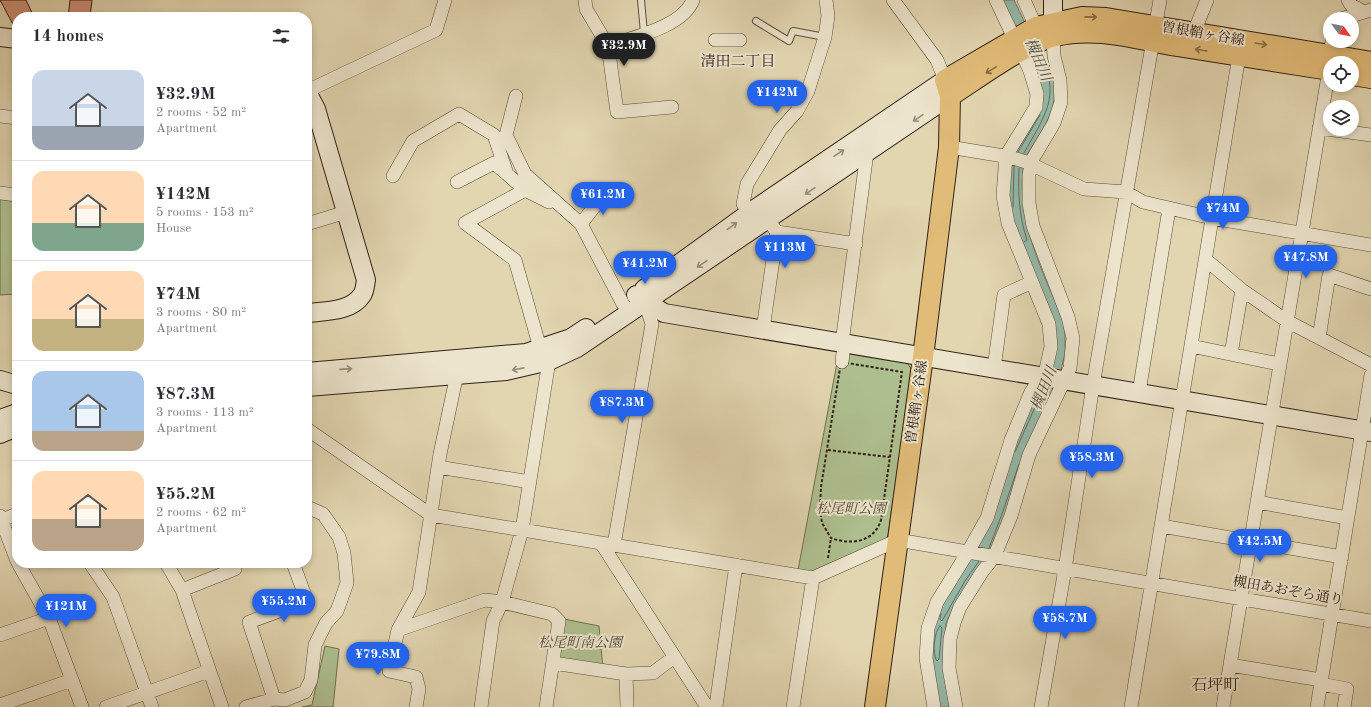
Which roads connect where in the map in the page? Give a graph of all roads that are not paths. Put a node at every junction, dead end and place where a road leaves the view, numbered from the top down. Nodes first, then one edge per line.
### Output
1 (445, 0) edge
2 (585, 0) edge
3 (641, 0) edge
4 (692, 0) edge
5 (826, 0) edge
6 (893, 0) edge
7 (996, 0) edge
8 (1024, 0) edge
9 (1053, 0) edge
10 (1160, 0) edge
11 (1207, 0) edge
12 (1348, 0) edge
13 (1368, 11) edge
14 (756, 21) dead end
15 (1046, 32) junction
16 (1194, 32) junction
17 (644, 33) junction
18 (1154, 34) junction
19 (0, 37) edge
20 (825, 37) junction
21 (12, 38) edge
22 (715, 40) dead end
23 (740, 40) dead end
24 (1019, 44) junction
25 (608, 46) junction
26 (1239, 56) junction
27 (1323, 58) edge
28 (1323, 59) edge
29 (1359, 61) edge
30 (1371, 62) edge
31 (1359, 76) edge
32 (1371, 78) edge
33 (948, 88) junction
34 (312, 90) edge
35 (1325, 92) edge
36 (516, 96) dead end
37 (312, 101) edge
38 (672, 107) dead end
39 (0, 116) edge
40 (12, 117) edge
41 (1319, 128) junction
42 (1371, 135) edge
43 (949, 147) junction
44 (867, 152) junction
45 (1008, 156) junction
46 (1029, 163) junction
47 (507, 174) junction
48 (393, 176) dead end
49 (457, 182) dead end
50 (525, 190) junction
51 (1126, 192) junction
52 (0, 193) edge
53 (12, 194) edge
54 (610, 194) dead end
55 (1169, 209) junction
56 (567, 211) junction
57 (346, 212) junction
58 (749, 214) junction
59 (1212, 218) junction
60 (312, 222) edge
61 (581, 224) junction
62 (772, 226) junction
63 (1301, 233) junction
64 (856, 244) junction
65 (1371, 244) edge
66 (1205, 259) junction
67 (1032, 282) junction
68 (1371, 289) edge
69 (1242, 290) junction
70 (635, 301) junction
71 (312, 312) edge
72 (1287, 321) junction
73 (763, 329) junction
74 (1319, 338) junction
75 (1191, 346) junction
76 (546, 351) junction
77 (842, 353) junction
78 (1231, 354) junction
79 (923, 357) junction
80 (1279, 364) junction
81 (1371, 365) edge
82 (994, 368) junction
83 (312, 372) edge
84 (457, 374) junction
85 (1371, 375) edge
86 (1052, 378) junction
87 (0, 380) edge
88 (12, 384) edge
89 (1094, 385) junction
90 (312, 387) edge
91 (1139, 392) junction
92 (1182, 399) junction
93 (1272, 414) junction
94 (12, 415) edge
95 (0, 419) edge
96 (12, 429) edge
97 (1367, 431) edge
98 (312, 432) edge
99 (0, 434) edge
100 (438, 467) junction
101 (530, 482) junction
102 (1257, 502) junction
103 (312, 508) edge
104 (12, 515) edge
105 (431, 515) junction
106 (1, 518) edge
107 (1348, 518) junction
108 (1161, 526) junction
109 (522, 530) junction
110 (898, 540) junction
111 (1251, 540) junction
112 (601, 542) junction
113 (614, 545) junction
114 (12, 548) edge
115 (970, 553) junction
116 (992, 557) junction
117 (1342, 557) junction
118 (736, 564) junction
119 (20, 568) edge
120 (93, 568) edge
121 (169, 568) edge
122 (235, 568) edge
123 (295, 568) edge
124 (1065, 570) junction
125 (813, 578) junction
126 (1151, 584) junction
127 (182, 590) junction
128 (1241, 599) junction
129 (502, 602) junction
130 (1332, 615) junction
131 (49, 618) junction
132 (1370, 619) edge
133 (398, 630) junction
134 (0, 636) edge
135 (674, 657) junction
136 (553, 663) junction
137 (1230, 664) junction
138 (209, 671) junction
139 (626, 674) junction
140 (72, 680) junction
141 (1321, 682) junction
142 (146, 691) junction
143 (274, 698) junction
144 (0, 705) edge
145 (713, 706) edge
146 (82, 707) edge
147 (106, 707) edge
148 (152, 707) edge
149 (222, 707) edge
150 (246, 707) edge
151 (416, 707) edge
152 (481, 707) edge
153 (546, 707) edge
154 (627, 707) edge
155 (793, 707) edge
156 (875, 707) edge
157 (934, 707) edge
158 (956, 707) edge
159 (1040, 707) edge
160 (1131, 707) edge
161 (1222, 707) edge
162 (1317, 707) edge
163 (1344, 707) edge

1 - 34 street
2 - 25 street
3 - 17 lane
4 - 17 street
5 - 20 street
6 - 33 street
7 - 24 street
8 - 15 street
9 - 15 street
10 - 18 street
11 - 16 street
12 - 13 street
14 - 20 lane
15 - 18 main road, 曽根鞘ヶ谷線
15 - 24 main road, 曽根鞘ヶ谷線
15 - 46 street
16 - 18 main road, 曽根鞘ヶ谷線
16 -> 27 main road, 曽根鞘ヶ谷線
17 - 25 street
26 -> 18 main road, 曽根鞘ヶ谷線
18 - 51 street
19 - 21 street
20 - 58 street
22 - 23 street
24 - 33 main road
24 - 45 street
25 - 38 street
26 - 28 main road, 曽根鞘ヶ谷線
26 - 59 street
29 - 30 main road, 曽根鞘ヶ谷線
31 - 32 main road
33 - 43 main road, 曽根鞘ヶ谷線
33 -> 44 street
58 -> 33 street
35 - 41 street
36 - 56 street
37 - 57 street
39 - 40 street
41 - 42 street
41 - 63 street
43 - 45 street
43 - 79 main road, 曽根鞘ヶ谷線
44 -> 62 street
44 - 64 street
45 - 46 street
45 - 67 street
46 - 51 street
46 - 86 street
47 - 48 street
47 - 49 street
47 - 50 street
50 - 56 street
50 - 76 street
51 - 55 street
51 - 89 street
52 - 53 street
54 - 61 street
55 - 59 street
55 - 91 street
56 - 61 street
57 - 60 street
57 - 71 street
70 -> 58 street
59 - 63 street
59 - 66 street
61 - 70 street
62 - 64 street
62 -> 70 street
62 - 73 street
63 - 65 street
63 - 72 street
64 - 77 street
66 - 69 street
66 - 75 street
67 - 82 street
67 - 86 street
68 - 74 street
69 - 72 street
69 - 78 street
70 - 73 street
70 - 76 street
70 - 113 street
72 - 74 street
72 - 80 street
73 - 77 street
74 - 81 street
75 - 78 street
75 - 92 street
83 -> 76 street
76 -> 84 street
76 - 101 street
77 - 79 street
78 - 80 street
79 - 82 street
79 - 110 main road, 曽根鞘ヶ谷線
80 - 93 street
82 - 86 street
84 - 90 street
84 - 100 street
85 - 97 street
86 - 89 street
86 - 115 street
86 - 116 street
87 - 88 street
89 - 91 street
89 - 124 street
91 - 92 street
92 - 93 street
92 - 108 street
93 - 97 street
93 - 102 street
94 - 95 street
96 - 99 street
97 - 107 street
98 - 105 street
100 - 101 street
100 - 105 street
101 - 109 street
102 - 107 street
102 - 111 street
103 - 143 street
104 - 106 street
105 - 109 street
105 - 133 street
106 - 114 street
107 - 117 street
108 - 111 street
108 - 126 street
109 - 112 street
109 - 129 street
110 - 115 street
110 - 125 street
110 - 156 main road, 曽根鞘ヶ谷線
111 - 117 street
111 - 128 street
112 - 113 street
112 - 135 street
113 - 118 street
115 - 116 street, 槻田あおぞら通り
115 - 157 street
116 - 124 street, 槻田あおぞら通り
116 - 158 street
117 - 130 street
118 - 125 street
118 - 145 street
119 - 131 street
120 - 142 street
121 - 127 street
122 - 127 street
123 - 143 street
124 - 126 street, 槻田あおぞら通り
124 - 159 street
125 - 155 street
126 - 128 street, 槻田あおぞら通り
126 - 160 street
127 - 138 street
128 - 130 street, 槻田あおぞら通り
128 - 137 street
129 - 133 street
129 - 136 street
129 - 152 street
130 - 132 street, 槻田あおぞら通り
130 - 141 street
131 - 134 street
131 - 140 street
133 - 151 street
135 - 139 street
135 - 145 street
136 - 139 street
136 - 153 street
137 - 141 street
137 - 161 street
138 - 142 street
138 - 149 street
139 - 154 street
140 - 144 street
140 - 146 street
141 - 162 street
141 - 163 street
142 - 147 street
142 - 148 street
143 - 150 street

